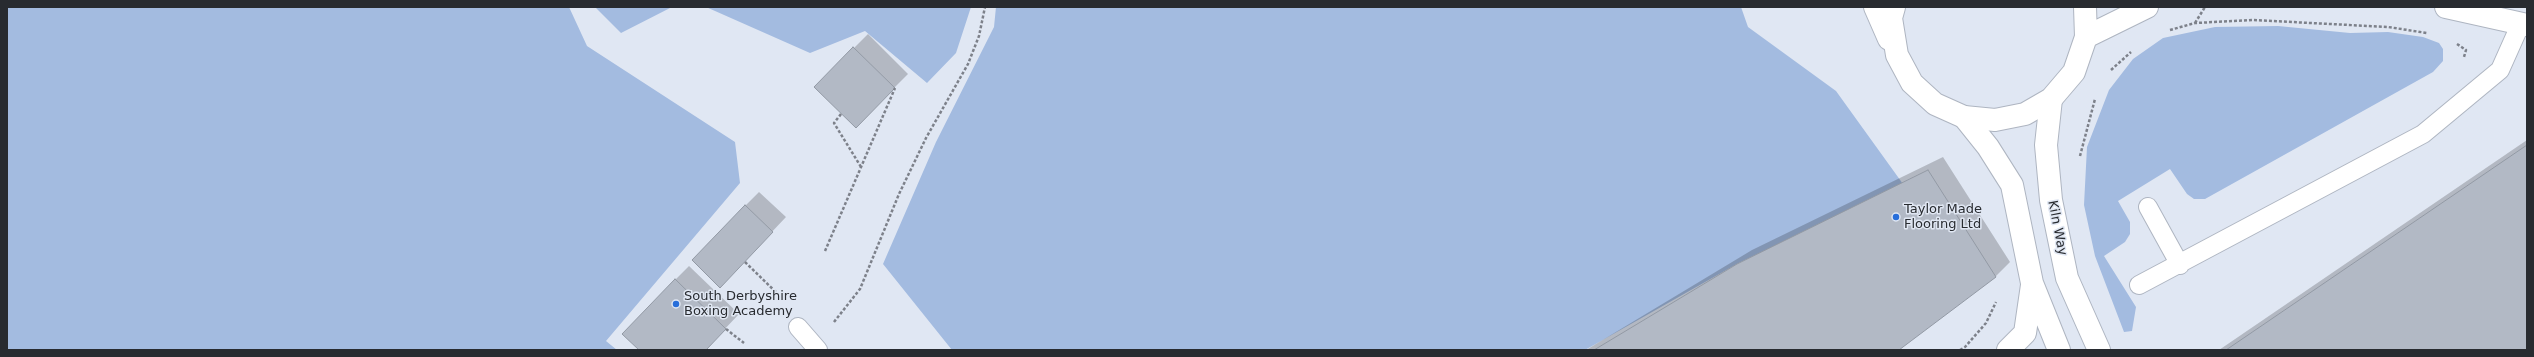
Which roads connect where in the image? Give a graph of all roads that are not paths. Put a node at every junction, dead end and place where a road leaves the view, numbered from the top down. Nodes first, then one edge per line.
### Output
1 (1875, 7) edge
2 (1894, 7) edge
3 (2085, 7) edge
4 (2147, 7) edge
5 (2446, 7) edge
6 (2524, 24) edge
7 (2086, 38) junction
8 (1896, 55) junction
9 (2051, 99) junction
10 (1964, 117) junction
11 (2148, 207) dead end
12 (2180, 265) junction
13 (2032, 283) junction
14 (2139, 286) dead end
15 (798, 327) dead end
16 (817, 348) edge
17 (2008, 350) edge
18 (2059, 350) edge
19 (2099, 350) edge

1 - 8 street
2 - 8 street
3 - 7 street
4 - 7 street
5 - 6 street
6 - 12 lane
7 - 9 street
8 - 10 street
9 - 10 street
9 - 19 street, Kiln Way
10 - 13 street
11 - 12 lane
12 - 14 lane
13 - 17 street
13 - 18 street
15 - 16 lane

